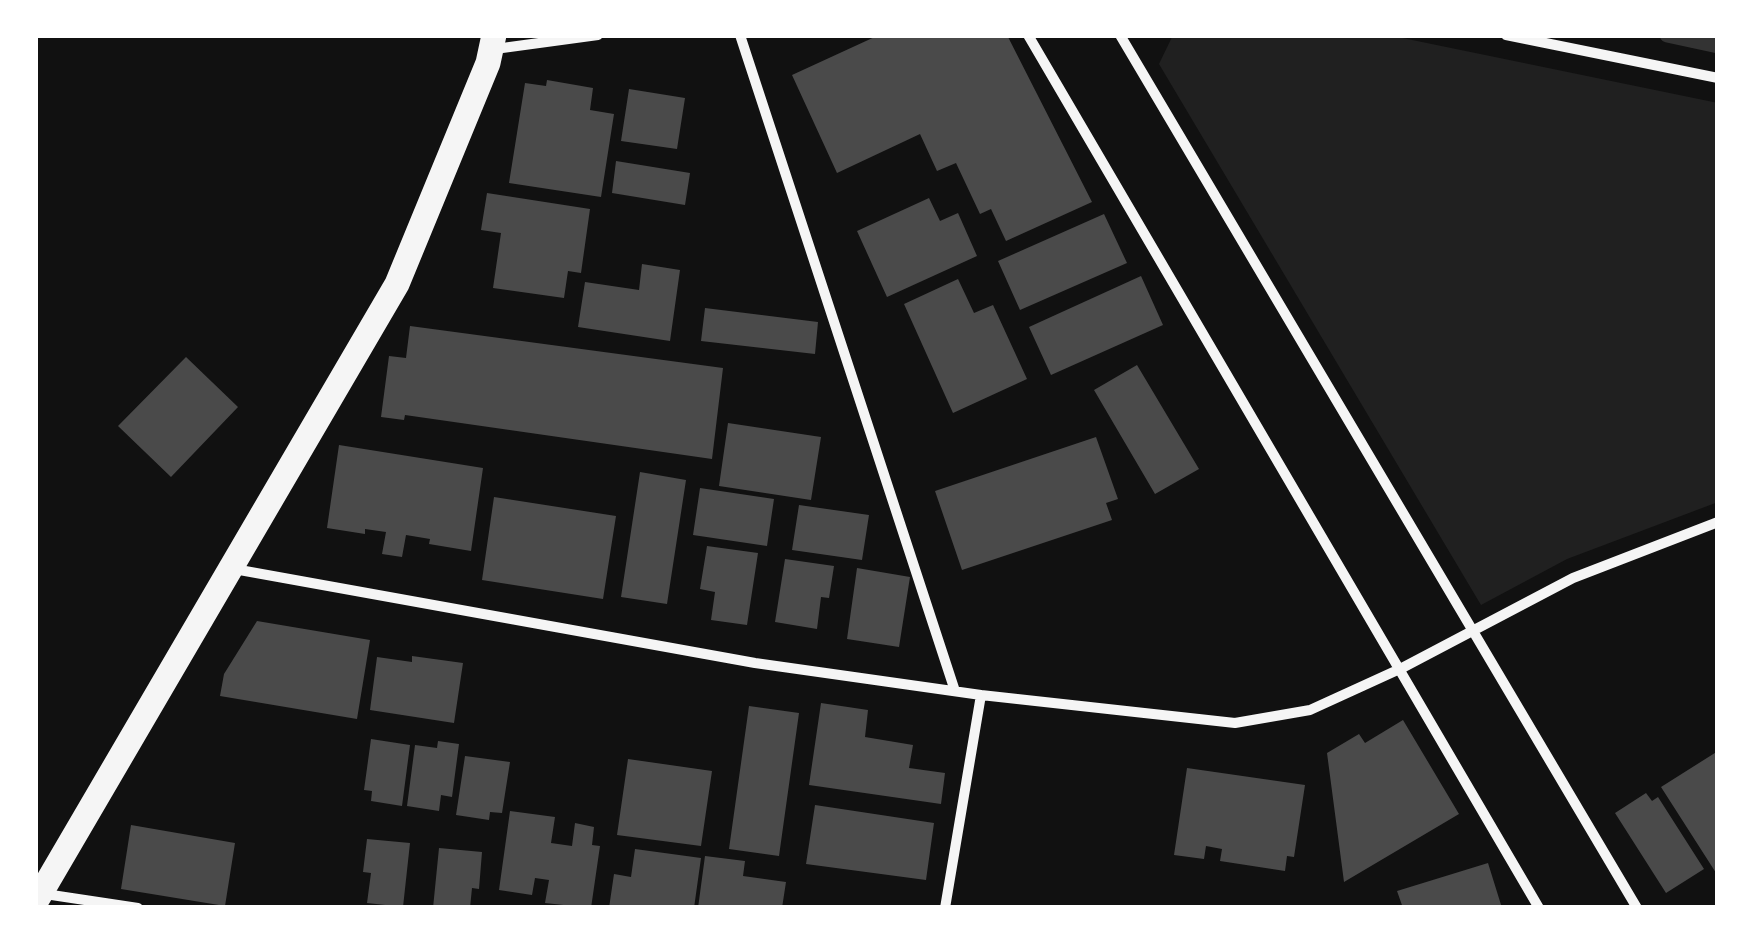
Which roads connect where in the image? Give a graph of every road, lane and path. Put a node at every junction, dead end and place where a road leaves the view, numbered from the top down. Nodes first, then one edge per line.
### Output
1 (598, 35) edge
2 (740, 35) edge
3 (1028, 35) edge
4 (1120, 35) edge
5 (1506, 35) edge
6 (492, 42) edge
7 (1718, 78) edge
8 (1718, 522) edge
9 (232, 569) junction
10 (1473, 631) junction
11 (1402, 668) junction
12 (955, 691) junction
13 (980, 695) junction
14 (39, 898) edge
15 (138, 908) edge
16 (946, 908) edge
17 (1539, 908) edge
18 (1637, 908) edge

1 - 6 street
2 - 12 street
3 - 11 street
4 - 10 street
5 - 7 street
6 - 9 main road
8 - 10 street
9 - 12 street
9 - 14 main road
10 - 11 street
10 - 18 street
11 - 13 street
11 - 17 street
12 - 13 street
13 - 16 street
14 - 15 street

